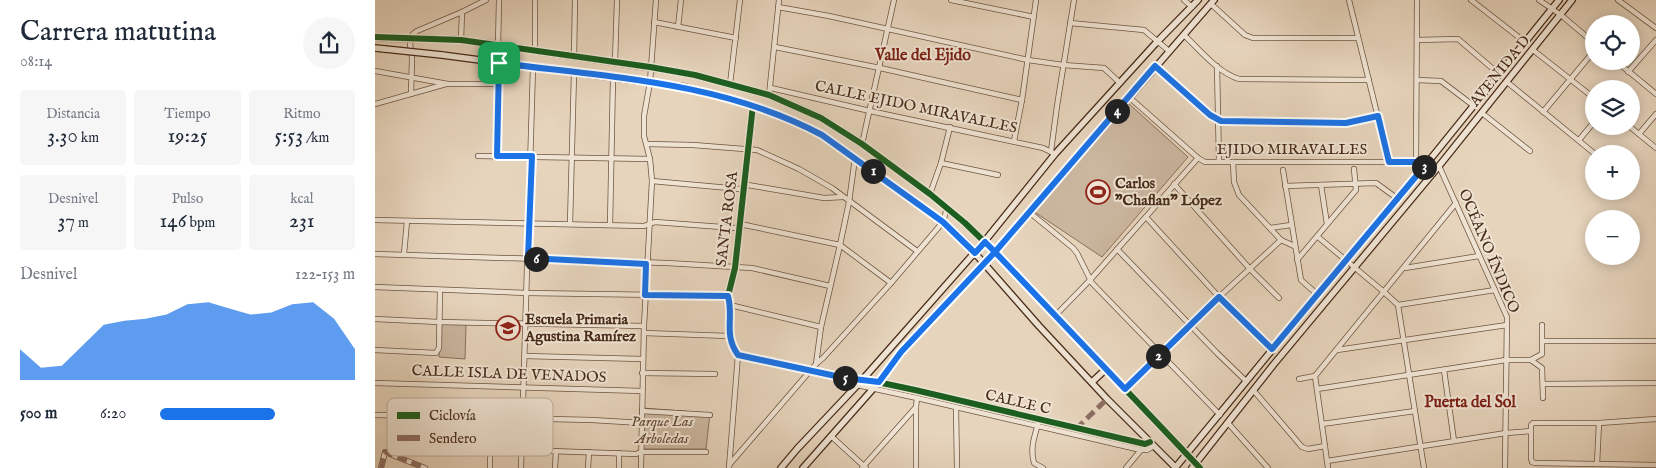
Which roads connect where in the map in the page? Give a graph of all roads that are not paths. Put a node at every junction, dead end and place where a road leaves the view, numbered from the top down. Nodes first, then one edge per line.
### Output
1 (486, 0) edge
2 (499, 0) edge
3 (535, 0) edge
4 (575, 0) edge
5 (617, 0) edge
6 (656, 0) edge
7 (681, 0) edge
8 (740, 0) edge
9 (779, 0) edge
10 (894, 0) edge
11 (951, 0) edge
12 (1036, 0) edge
13 (1074, 0) edge
14 (1184, 0) edge
15 (1198, 0) edge
16 (1349, 0) edge
17 (1417, 0) edge
18 (1471, 0) edge
19 (1539, 0) edge
20 (1559, 0) edge
21 (1572, 0) edge
22 (1619, 0) edge
23 (1212, 2) edge
24 (778, 7) junction
25 (1192, 7) junction
26 (1551, 9) junction
27 (462, 12) junction
28 (1561, 15) junction
29 (1035, 17) junction
30 (654, 22) junction
31 (1070, 23) junction
32 (678, 26) junction
33 (1656, 28) edge
34 (888, 29) junction
35 (1184, 35) junction
36 (1585, 35) edge
37 (375, 37) edge
38 (736, 38) junction
39 (1358, 38) junction
40 (461, 40) junction
41 (1417, 40) junction
42 (1656, 40) edge
43 (1157, 42) junction
44 (1525, 42) junction
45 (498, 46) junction
46 (375, 48) edge
47 (775, 48) junction
48 (1533, 50) junction
49 (535, 51) junction
50 (1169, 51) junction
51 (574, 57) junction
52 (1028, 60) junction
53 (615, 62) junction
54 (1585, 62) edge
55 (499, 63) junction
56 (1063, 66) junction
57 (1155, 66) junction
58 (1217, 66) junction
59 (533, 67) junction
60 (650, 67) junction
61 (880, 68) junction
62 (375, 71) edge
63 (1628, 72) joint
64 (574, 73) junction
65 (1499, 74) junction
66 (411, 77) junction
67 (613, 78) junction
68 (1570, 79) junction
69 (1369, 80) junction
70 (1417, 80) junction
71 (650, 82) junction
72 (1507, 82) junction
73 (1120, 83) junction
74 (448, 84) junction
75 (498, 84) junction
76 (730, 84) junction
77 (771, 88) junction
78 (1585, 91) edge
79 (411, 94) junction
80 (1656, 94) edge
81 (769, 95) junction
82 (1129, 97) junction
83 (1022, 100) junction
84 (375, 104) edge
85 (753, 105) junction
86 (1474, 106) junction
87 (870, 111) junction
88 (1543, 112) junction
89 (1482, 113) junction
90 (1656, 114) edge
91 (1378, 116) junction
92 (1218, 119) junction
93 (949, 127) junction
94 (1585, 133) edge
95 (1640, 133) edge
96 (1640, 135) edge
97 (1579, 140) junction
98 (1014, 141) junction
99 (647, 144) junction
100 (862, 144) junction
101 (1585, 145) edge
102 (748, 148) junction
103 (1656, 148) edge
104 (1530, 151) dead end
105 (1053, 152) junction
106 (478, 156) dead end
107 (497, 156) junction
108 (532, 156) junction
109 (571, 157) junction
110 (611, 158) junction
111 (855, 158) junction
112 (1197, 158) junction
113 (650, 159) junction
114 (1219, 162) junction
115 (1233, 162) junction
116 (1389, 162) junction
117 (1416, 162) junction
118 (1428, 162) junction
119 (941, 163) junction
120 (1439, 166) junction
121 (1354, 169) dead end
122 (1283, 170) dead end
123 (998, 175) dead end
124 (652, 181) junction
125 (1174, 184) junction
126 (1356, 184) junction
127 (1321, 185) junction
128 (1285, 186) junction
129 (743, 187) junction
130 (931, 194) junction
131 (843, 196) junction
132 (1398, 199) junction
133 (849, 202) junction
134 (1456, 203) junction
135 (947, 208) junction
136 (1029, 212) junction
137 (1146, 217) junction
138 (375, 220) edge
139 (407, 221) junction
140 (943, 222) junction
141 (649, 223) junction
142 (530, 224) junction
143 (570, 224) junction
144 (1327, 224) junction
145 (610, 225) junction
146 (1291, 225) junction
147 (740, 226) junction
148 (1269, 228) junction
149 (1318, 237) junction
150 (1281, 240) junction
151 (985, 242) junction
152 (841, 245) junction
153 (1294, 246) junction
154 (1117, 250) junction
155 (917, 251) junction
156 (995, 252) junction
157 (975, 253) junction
158 (375, 254) edge
159 (404, 254) junction
160 (1479, 256) junction
161 (528, 258) junction
162 (1297, 260) junction
163 (1346, 260) junction
164 (984, 263) junction
165 (646, 264) junction
166 (1354, 267) junction
167 (735, 268) junction
168 (1405, 268) junction
169 (1249, 269) junction
170 (1090, 280) junction
171 (891, 283) junction
172 (830, 286) junction
173 (375, 287) edge
174 (440, 290) junction
175 (1495, 290) junction
176 (1384, 292) junction
177 (527, 293) junction
178 (645, 295) junction
179 (1318, 295) junction
180 (728, 296) junction
181 (1219, 297) junction
182 (1279, 298) dead end
183 (730, 305) junction
184 (1398, 306) junction
185 (1055, 316) junction
186 (375, 319) edge
187 (439, 322) junction
188 (525, 324) junction
189 (1190, 325) junction
190 (1507, 325) junction
191 (1542, 325) dead end
192 (644, 326) junction
193 (821, 327) junction
194 (644, 333) junction
195 (729, 336) junction
196 (1403, 339) junction
197 (1543, 341) junction
198 (1656, 341) edge
199 (1272, 349) junction
200 (375, 350) edge
201 (1337, 350) junction
202 (1160, 354) junction
203 (738, 355) junction
204 (525, 356) junction
205 (643, 359) junction
206 (1506, 360) junction
207 (1531, 360) junction
208 (816, 364) junction
209 (1106, 369) junction
210 (811, 370) junction
211 (1444, 370) junction
212 (643, 373) junction
213 (715, 374) dead end
214 (1409, 375) junction
215 (1315, 376) junction
216 (845, 378) junction
217 (863, 379) junction
218 (1299, 379) dead end
219 (1246, 381) junction
220 (375, 382) edge
221 (879, 382) junction
222 (1091, 382) junction
223 (1656, 383) edge
224 (1543, 384) junction
225 (857, 386) junction
226 (524, 387) junction
227 (873, 388) junction
228 (1125, 389) junction
229 (1317, 389) junction
230 (642, 391) junction
231 (1254, 391) junction
232 (524, 398) edge
233 (917, 398) junction
234 (1543, 398) dead end
235 (972, 404) junction
236 (916, 407) junction
237 (956, 407) junction
238 (971, 411) junction
239 (1415, 411) junction
240 (642, 412) junction
241 (711, 415) dead end
242 (1220, 415) junction
243 (553, 419) edge
244 (1656, 419) edge
245 (1039, 420) junction
246 (642, 423) junction
247 (1228, 423) junction
248 (1599, 423) junction
249 (1322, 424) junction
250 (1037, 426) junction
251 (1531, 431) junction
252 (1506, 433) junction
253 (831, 436) junction
254 (1454, 441) junction
255 (1143, 444) junction
256 (1152, 444) junction
257 (1325, 446) junction
258 (1420, 447) junction
259 (1141, 450) junction
260 (553, 451) edge
261 (556, 451) junction
262 (589, 452) junction
263 (641, 452) junction
264 (706, 452) dead end
265 (387, 453) edge
266 (619, 453) junction
267 (1188, 454) junction
268 (395, 456) edge
269 (1327, 461) junction
270 (1597, 464) junction
271 (729, 466) edge
272 (1196, 466) edge
273 (1656, 466) edge
274 (864, 467) edge
275 (381, 468) edge
276 (425, 468) edge
277 (555, 468) edge
278 (588, 468) edge
279 (619, 468) edge
280 (641, 468) edge
281 (781, 468) edge
282 (803, 468) edge
283 (916, 468) edge
284 (957, 468) edge
285 (1043, 468) edge
286 (1126, 468) edge
287 (1176, 468) edge
288 (1268, 468) edge
289 (1328, 468) edge
290 (1424, 468) edge
291 (1505, 468) edge

1 - 27 street
2 - 45 street
3 - 49 street
4 - 51 street
5 - 53 street
6 - 30 street
7 - 32 street
8 - 38 street
9 - 24 street
10 - 34 street
11 - 29 street
12 - 29 street
13 - 31 street
14 - 25 street
15 - 25 street
16 - 39 street
17 - 41 street
18 - 44 street
19 - 26 street
20 - 26 street, AVENIDA D
21 - 28 street, AVENIDA D
22 - 33 street
23 - 35 street
23 - 39 street
24 - 34 street
24 - 47 street
25 - 43 street
26 - 28 street
26 - 44 street, AVENIDA D
27 - 40 street
27 - 66 street
28 - 36 street
28 - 48 street, AVENIDA D
29 - 52 street
30 - 32 street
30 - 60 street
31 - 43 street
31 - 56 street
32 - 38 street
34 - 52 street
34 - 61 street
35 - 50 street
35 - 58 street
37 - 40 street, bridge
38 - 76 street
39 - 69 street
40 - 45 street
41 - 65 street
41 - 70 street
42 - 63 street
43 - 50 street
43 - 73 street
44 - 65 street, AVENIDA D
45 - 49 street
46 - 55 street, bridge
47 - 61 street
47 - 77 street
48 - 68 street
48 - 72 street, AVENIDA D
49 - 51 street
50 - 57 street
51 - 53 street
52 - 56 street
52 - 83 street
53 - 60 street
54 - 68 street
55 - 59 street
55 - 75 street
56 - 73 street
56 - 105 street
57 - 82 street
57 - 92 street
58 - 69 street
58 - 92 street
59 - 64 street
59 - 108 street
60 - 71 street
60 - 76 street
61 - 83 street
61 - 87 street
62 - 66 street
63 - 80 street
64 - 67 street
64 - 109 street
65 - 86 street, AVENIDA D
66 - 74 street
66 - 79 street
67 - 71 street
67 - 110 street
68 - 78 street
68 - 88 street
69 - 91 street
70 - 86 street
70 - 117 street
71 - 85 street
71 - 99 street
72 - 88 street
72 - 89 street, AVENIDA D
73 - 105 street
74 - 75 street
74 - 79 street
75 - 107 street
76 - 81 street
77 - 81 street
77 - 87 street, CALLE EJIDO MIRAVALLES
79 - 84 street
81 - 100 street
82 - 112 street
82 - 136 street
83 - 98 street
85 - 102 street, SANTA ROSA
85 - 111 street
86 - 118 street, AVENIDA D
87 - 93 street, CALLE EJIDO MIRAVALLES
87 - 100 street
88 - 97 street
89 - 104 street
89 - 120 street, AVENIDA D
90 - 95 street
91 - 92 street
91 - 116 street
92 - 114 street
93 - 98 street, CALLE EJIDO MIRAVALLES
93 - 119 street
94 - 97 street
96 - 103 street
97 - 101 street
98 - 105 street, CALLE EJIDO MIRAVALLES
99 - 102 street
99 - 113 street
100 - 130 street
102 - 129 street, SANTA ROSA
102 - 131 street
105 - 151 street
106 - 107 street
107 - 108 street
108 - 109 street
108 - 142 street
109 - 110 street
109 - 143 street
110 - 113 street
110 - 145 street
111 - 133 street
111 - 140 street
112 - 114 street, EJIDO MIRAVALLES
112 - 125 street
113 - 124 street
114 - 115 street, EJIDO MIRAVALLES
115 - 116 street, EJIDO MIRAVALLES
115 - 148 street
116 - 117 street, EJIDO MIRAVALLES
117 - 118 street, EJIDO MIRAVALLES
118 - 132 street
119 - 123 street
119 - 130 street
120 - 134 street, OCÉANO ÍNDICO
120 - 166 street
121 - 126 street
122 - 128 street
124 - 129 street
124 - 141 street
125 - 137 street
125 - 169 street
126 - 127 street
126 - 132 street
126 - 144 street
127 - 128 street
127 - 144 street
128 - 146 street
129 - 131 street
129 - 147 street, SANTA ROSA
130 - 135 street
131 - 133 street
132 - 163 street
133 - 152 street
133 - 155 street
134 - 160 street, OCÉANO ÍNDICO
134 - 168 street
135 - 140 street
135 - 151 street
136 - 156 street
136 - 170 street
137 - 154 street
137 - 181 street
138 - 139 street
139 - 142 street
139 - 159 street
140 - 155 street
140 - 157 street
141 - 145 street
141 - 147 street
141 - 165 street
142 - 143 street
142 - 161 street
143 - 145 street
144 - 149 street
146 - 148 street
146 - 153 street
147 - 152 street
147 - 167 street, SANTA ROSA
148 - 150 street
149 - 162 street
149 - 163 street
150 - 153 street
150 - 169 street
151 - 156 street
151 - 157 street
152 - 171 street
152 - 172 street
153 - 162 street
154 - 170 street
154 - 189 street
155 - 171 street
156 - 164 street
156 - 185 street
157 - 164 street
157 - 217 street
158 - 159 street
159 - 161 street
160 - 168 street
160 - 175 street, OCÉANO ÍNDICO
161 - 165 street
161 - 177 street
162 - 179 street
163 - 166 street
163 - 179 street
164 - 221 street
164 - 222 street
165 - 167 street
165 - 178 street
166 - 176 street
166 - 231 street
167 - 172 street
167 - 180 street, SANTA ROSA
168 - 176 street
169 - 181 street
169 - 182 street
170 - 185 street
170 - 202 street
171 - 208 street
172 - 193 street
173 - 174 street
174 - 177 street
174 - 187 street
175 - 184 street
175 - 190 street, OCÉANO ÍNDICO
176 - 184 street
176 - 201 street
177 - 178 street
177 - 188 street
178 - 180 street
178 - 192 street
179 - 199 street
180 - 183 street, SANTA ROSA
181 - 189 street
181 - 199 street
183 - 193 street
183 - 195 street, SANTA ROSA
184 - 196 street
185 - 209 street
186 - 187 street
187 - 188 street
187 - 200 street
188 - 192 street
188 - 204 street
189 - 202 street
189 - 219 street
190 - 196 street
190 - 206 street, OCÉANO ÍNDICO
191 - 197 street
192 - 194 street
193 - 208 street
194 - 195 street
194 - 205 street
195 - 203 street
196 - 201 street
196 - 214 street
197 - 198 street
197 - 207 street
199 - 219 street
201 - 215 street
202 - 228 street
202 - 242 street
203 - 210 street
203 - 271 street
204 - 205 street
204 - 226 street
205 - 212 street
206 - 207 street
206 - 211 street
206 - 252 street, OCÉANO ÍNDICO
207 - 224 street
208 - 210 street
209 - 222 street
209 - 228 street
210 - 216 street
210 - 271 street
211 - 214 street
211 - 254 street
212 - 213 street
212 - 230 street
214 - 229 street
214 - 239 street
215 - 218 street
215 - 229 street
216 - 217 street, CALLE C
216 - 225 street
217 - 221 street, CALLE C
217 - 225 street
219 - 242 street
220 - 226 street, CALLE ISLA DE VENADOS
221 - 227 street
221 - 235 street, CALLE C
222 - 256 street
223 - 224 street
224 - 234 street
225 - 227 street, CALLE C
225 - 281 street
226 - 230 street, CALLE ISLA DE VENADOS
226 - 232 street
227 - 233 street, CALLE C
227 - 253 street
228 - 267 street
229 - 249 street
230 - 240 street
231 - 247 street
231 - 257 street
233 - 236 street
233 - 237 street, CALLE C
235 - 238 street
235 - 245 street, CALLE C
236 - 274 street
236 - 283 street
237 - 238 street, CALLE C
237 - 284 street
238 - 250 street, CALLE C
239 - 249 street
239 - 258 street
240 - 241 street
240 - 246 street
242 - 267 street
243 - 246 street
244 - 248 street
245 - 250 street
245 - 255 street, CALLE C
246 - 263 street
247 - 272 street
247 - 288 street
248 - 251 street
248 - 270 street
249 - 257 street
250 - 259 street, CALLE C
250 - 285 street
251 - 252 street
251 - 270 street
252 - 254 street
252 - 291 street, OCÉANO ÍNDICO
253 - 274 street
253 - 282 street
254 - 258 street
255 - 256 street, CALLE C
255 - 259 street
256 - 259 street
256 - 287 street
257 - 269 street
258 - 269 street
258 - 290 street
259 - 286 street
260 - 261 street
261 - 262 street
261 - 277 street
262 - 266 street
262 - 278 street
263 - 264 street
263 - 266 street
263 - 280 street
265 - 275 street
266 - 279 street
267 - 272 street
267 - 287 street
268 - 276 street
269 - 289 street
270 - 273 street

